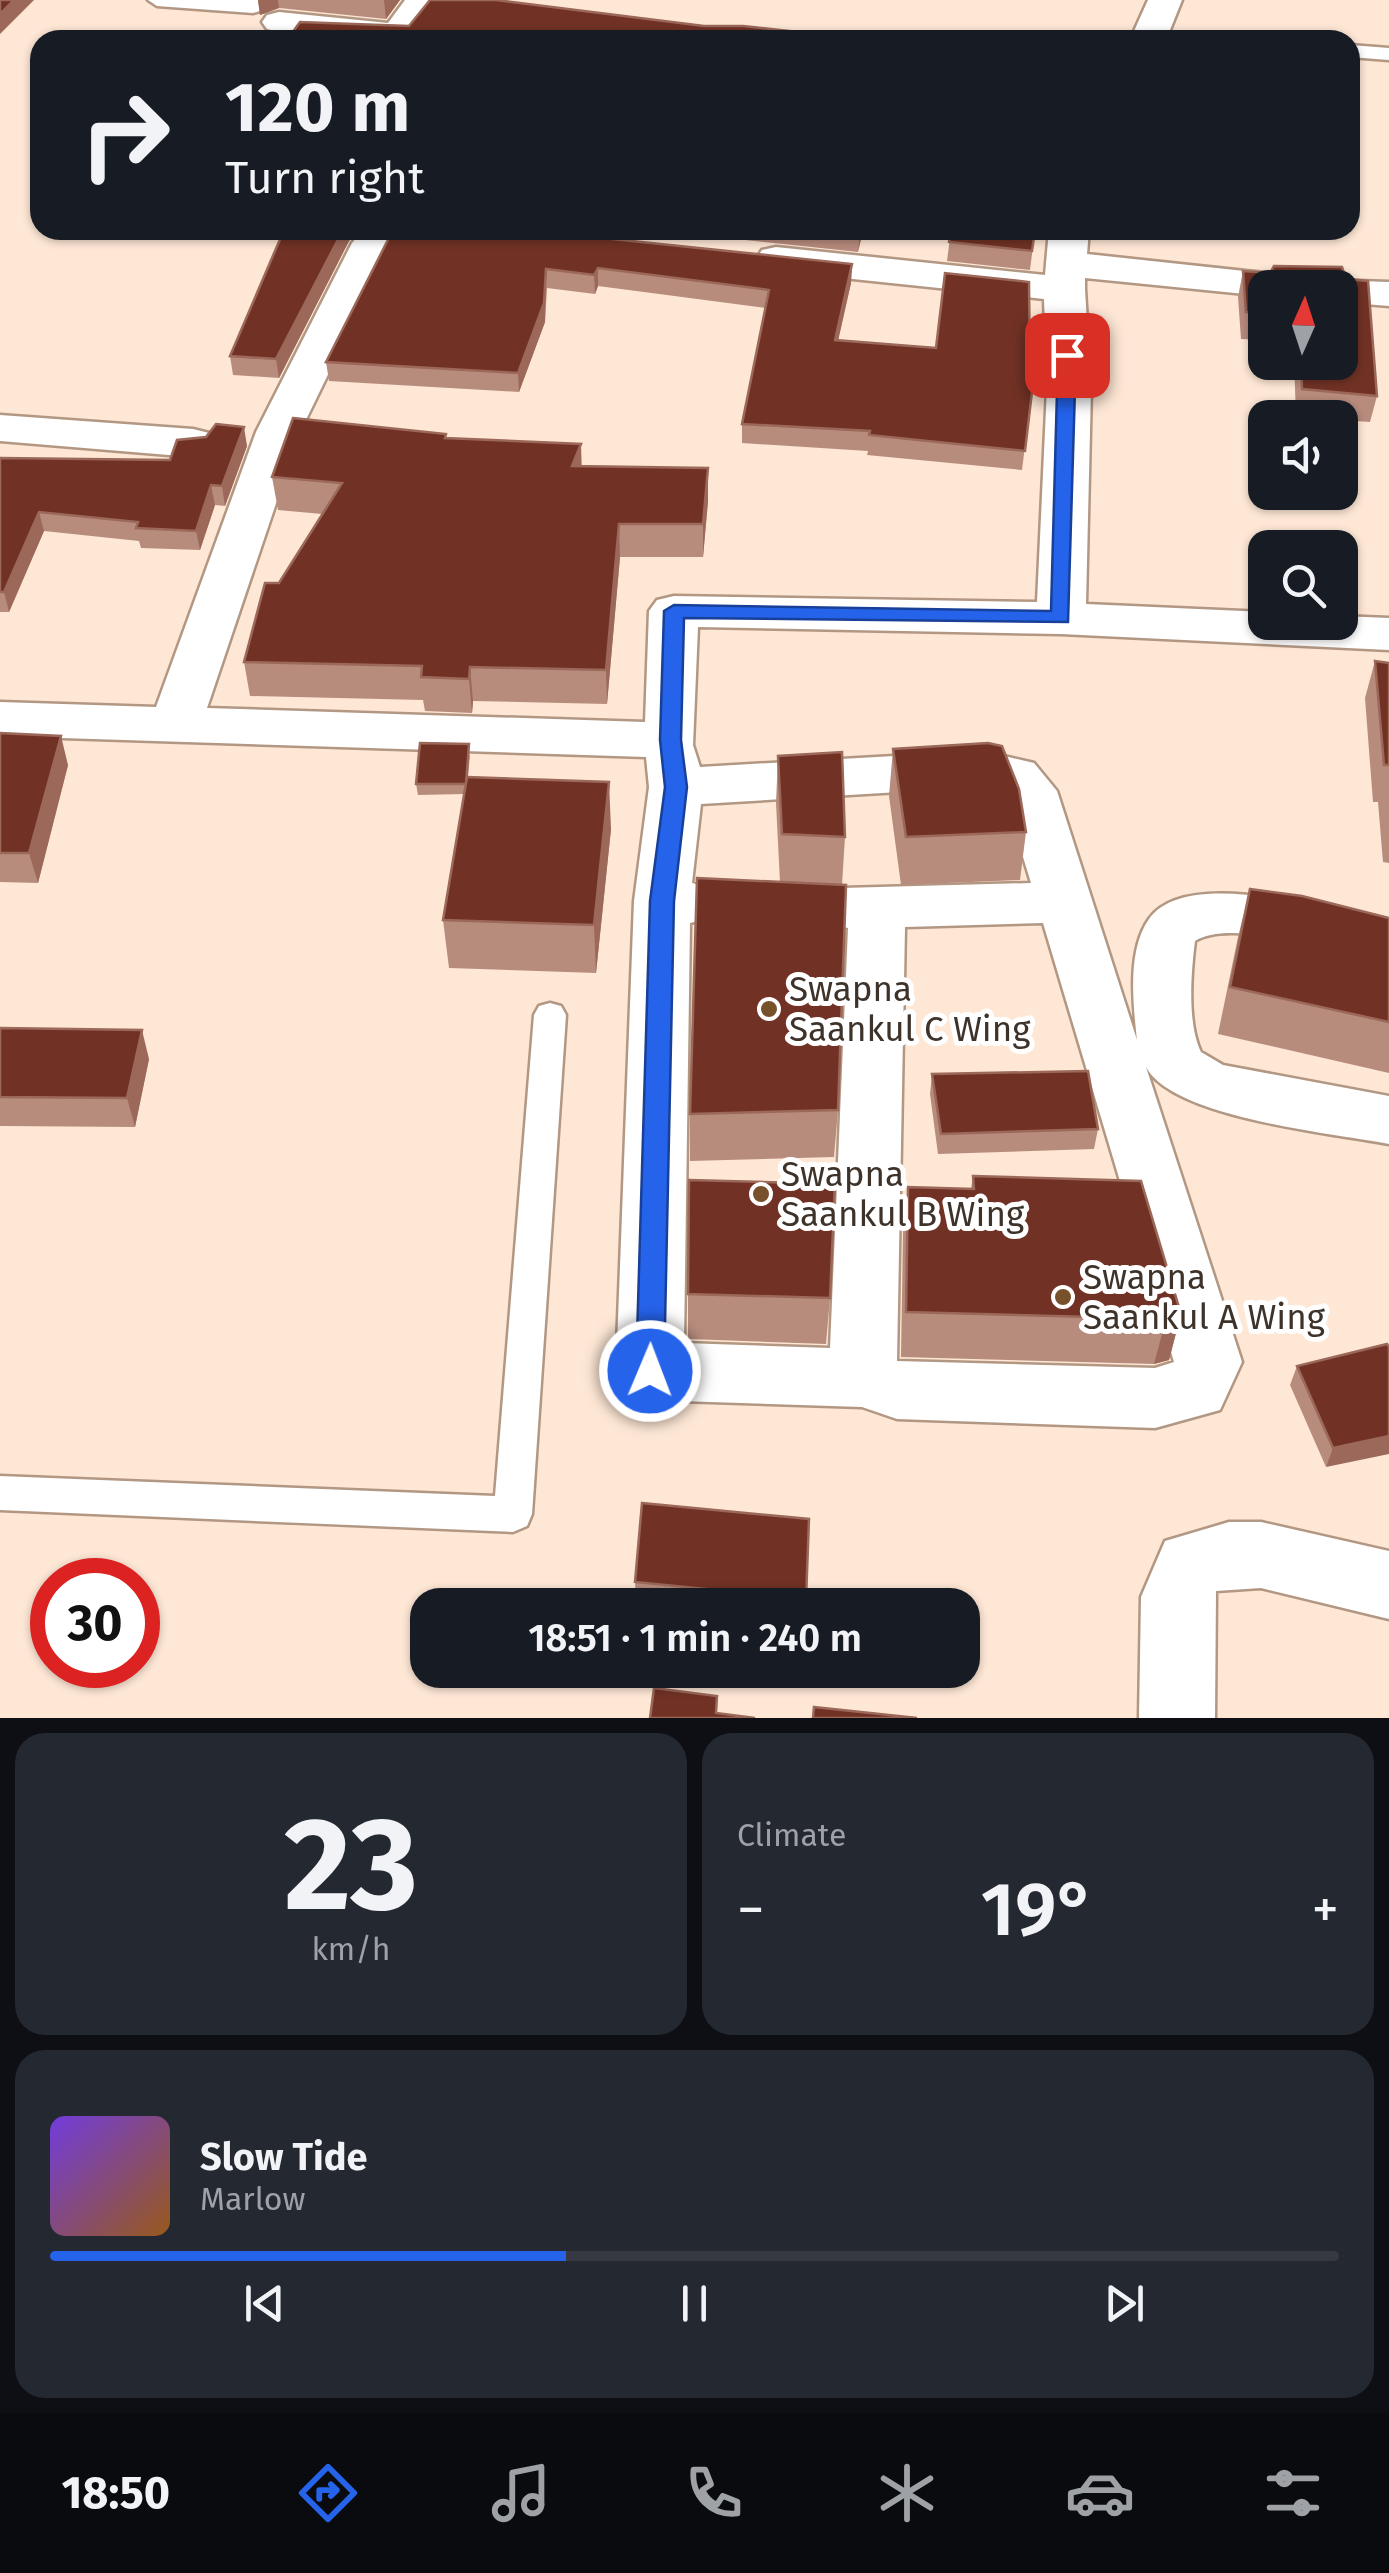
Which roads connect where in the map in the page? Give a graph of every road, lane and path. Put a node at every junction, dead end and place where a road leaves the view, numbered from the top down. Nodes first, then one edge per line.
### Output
1 (157, 0) edge
2 (422, 0) edge
3 (1165, 0) edge
4 (268, 11) edge
5 (371, 30) edge
6 (401, 30) edge
7 (1152, 30) edge
8 (1360, 52) edge
9 (1389, 54) edge
10 (376, 240) edge
11 (733, 254) edge
12 (1066, 261) edge
13 (1248, 281) edge
14 (1358, 291) edge
15 (1389, 294) edge
16 (0, 428) edge
17 (193, 443) edge
18 (1061, 618) junction
19 (1389, 634) edge
20 (0, 719) edge
21 (174, 727) junction
22 (673, 763) junction
23 (662, 901) junction
24 (1067, 902) junction
25 (740, 904) edge
26 (799, 907) edge
27 (878, 910) junction
28 (1389, 945) edge
29 (550, 1015) dead end
30 (1389, 1120) edge
31 (862, 1378) junction
32 (0, 1493) edge
33 (1389, 1585) edge
34 (1177, 1718) edge

1 - 4 lane
2 - 6 street
3 - 7 street
4 - 5 street
8 - 9 lane
10 - 21 street
11 - 12 street
12 - 13 street
12 - 18 street
14 - 15 street
16 - 17 street
18 - 19 street
18 - 22 street
20 - 21 street
21 - 22 street
22 - 23 street
22 - 24 street
23 - 25 street
23 - 31 street
24 - 27 street
24 - 31 street
26 - 27 street
27 - 31 street
28 - 30 street
29 - 32 lane
33 - 34 street

